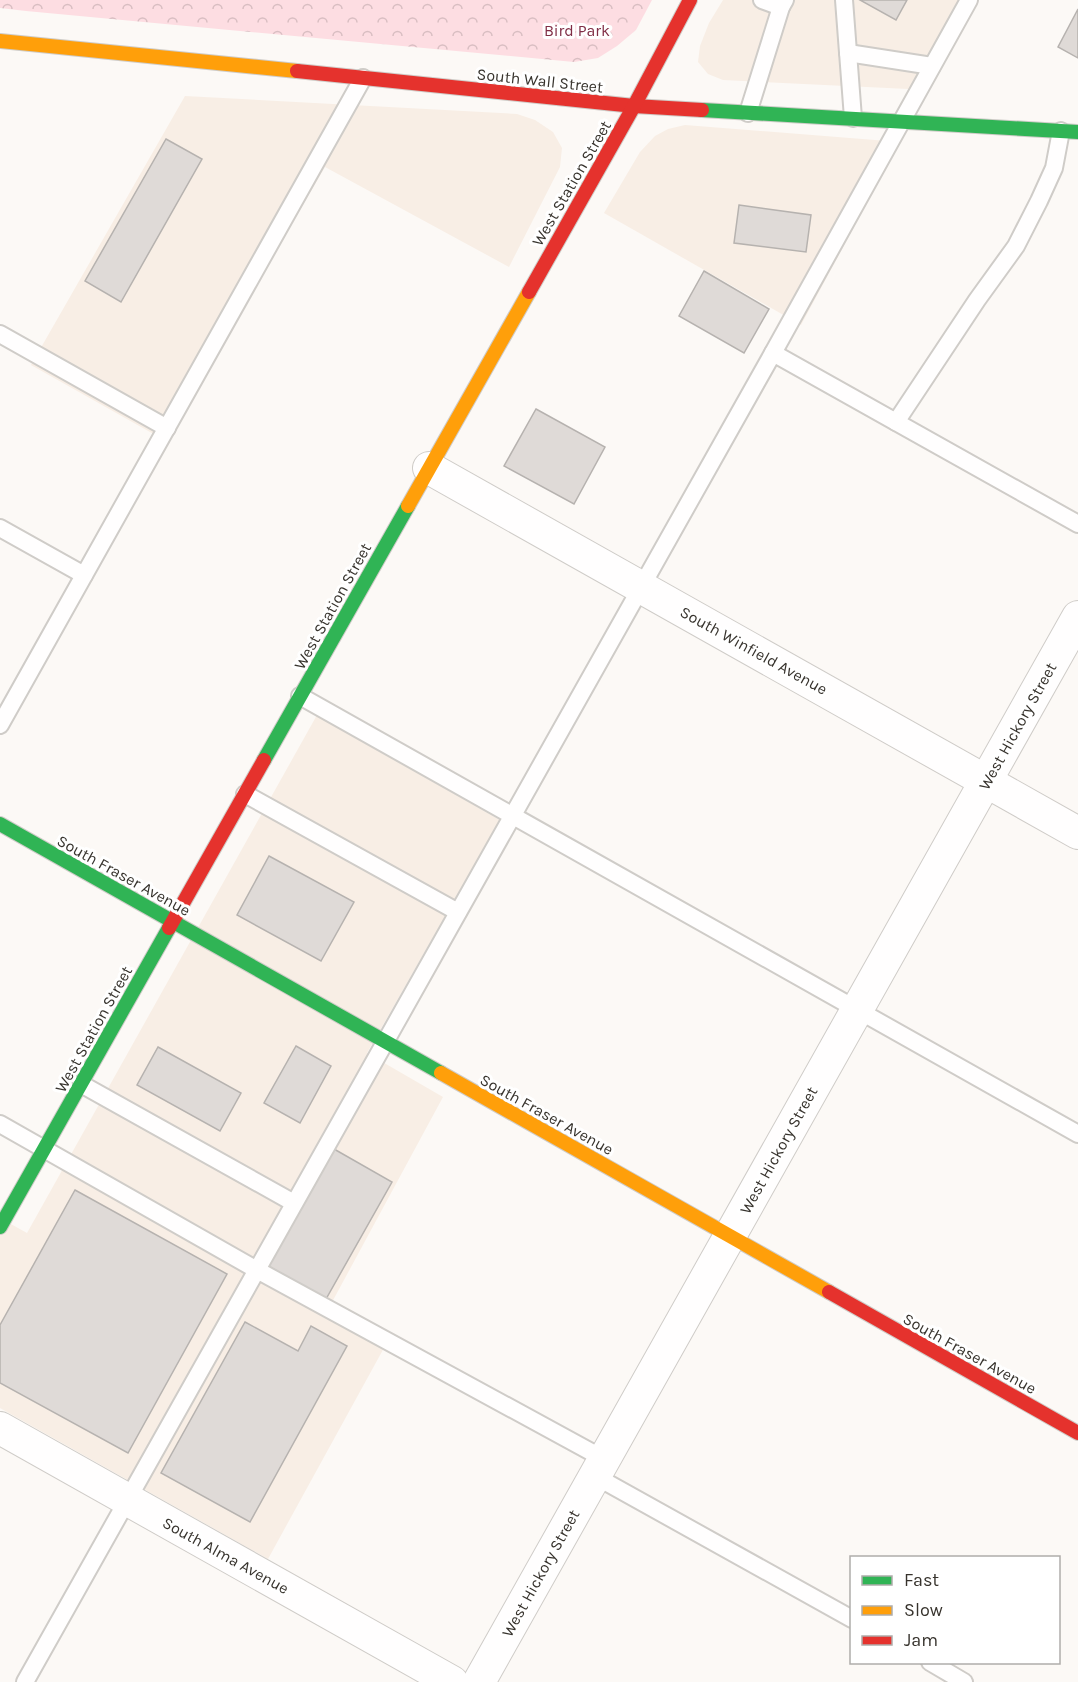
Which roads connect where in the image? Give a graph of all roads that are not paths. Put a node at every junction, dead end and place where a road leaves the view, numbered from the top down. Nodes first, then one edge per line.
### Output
1 (690, 0) edge
2 (762, 0) edge
3 (844, 0) edge
4 (969, 0) edge
5 (783, 4) edge
6 (0, 40) edge
7 (848, 53) junction
8 (932, 66) junction
9 (363, 78) junction
10 (634, 106) junction
11 (748, 113) junction
12 (853, 118) junction
13 (902, 121) junction
14 (1070, 131) edge
15 (0, 334) edge
16 (772, 353) junction
17 (896, 422) junction
18 (167, 428) junction
19 (429, 468) junction
20 (1078, 524) edge
21 (0, 528) edge
22 (84, 575) junction
23 (641, 587) junction
24 (1078, 617) edge
25 (300, 696) junction
26 (0, 725) edge
27 (986, 781) junction
28 (245, 794) junction
29 (513, 815) junction
30 (0, 824) edge
31 (1078, 833) edge
32 (458, 912) junction
33 (172, 921) junction
34 (857, 1009) junction
35 (385, 1042) junction
36 (81, 1084) junction
37 (0, 1124) edge
38 (1078, 1134) edge
39 (44, 1149) junction
40 (294, 1203) junction
41 (0, 1227) edge
42 (730, 1236) junction
43 (257, 1270) junction
44 (0, 1428) edge
45 (1078, 1432) edge
46 (600, 1467) junction
47 (128, 1500) junction
48 (850, 1618) edge
49 (933, 1664) edge
50 (26, 1682) edge
51 (452, 1682) edge
52 (479, 1682) edge
53 (964, 1682) edge

1 - 10 main road, West Station Street
2 - 5 lane
3 - 7 lane
4 - 8 lane
5 - 11 lane
6 - 9 main road, South Wall Street
7 - 8 lane
7 - 12 lane
8 - 13 lane
9 - 10 main road, South Wall Street
9 - 18 lane
10 - 11 main road, South Wall Street
10 - 19 main road, West Station Street
11 - 12 main road, South Wall Street
12 - 13 main road, South Wall Street
13 - 14 main road, South Wall Street
13 - 16 lane
14 - 17 lane
15 - 18 lane
16 - 17 lane
16 - 23 lane
17 - 20 lane
18 - 22 lane
19 - 23 street, South Winfield Avenue
19 - 25 main road, West Station Street
21 - 22 lane
22 - 26 lane
23 - 27 street, South Winfield Avenue
23 - 29 lane
24 - 27 street, West Hickory Street
25 - 28 main road, West Station Street
25 - 29 lane
27 - 31 street, South Winfield Avenue
27 - 34 street, West Hickory Street
28 - 32 lane
28 - 33 main road, West Station Street
29 - 32 lane
29 - 34 lane
30 - 33 main road, South Fraser Avenue
32 - 35 lane
33 - 35 main road, South Fraser Avenue
33 - 36 main road, West Station Street
34 - 38 lane
34 - 42 street, West Hickory Street
35 - 40 lane
35 - 42 main road, South Fraser Avenue
36 - 39 main road, West Station Street
36 - 40 lane
37 - 39 lane
39 - 41 main road, West Station Street
39 - 43 lane
40 - 43 lane
42 - 45 main road, South Fraser Avenue
42 - 46 street, West Hickory Street
43 - 46 lane
43 - 47 lane
44 - 47 street, South Alma Avenue
46 - 48 lane
46 - 52 street, West Hickory Street
47 - 50 lane
47 - 51 street, South Alma Avenue
49 - 53 lane

